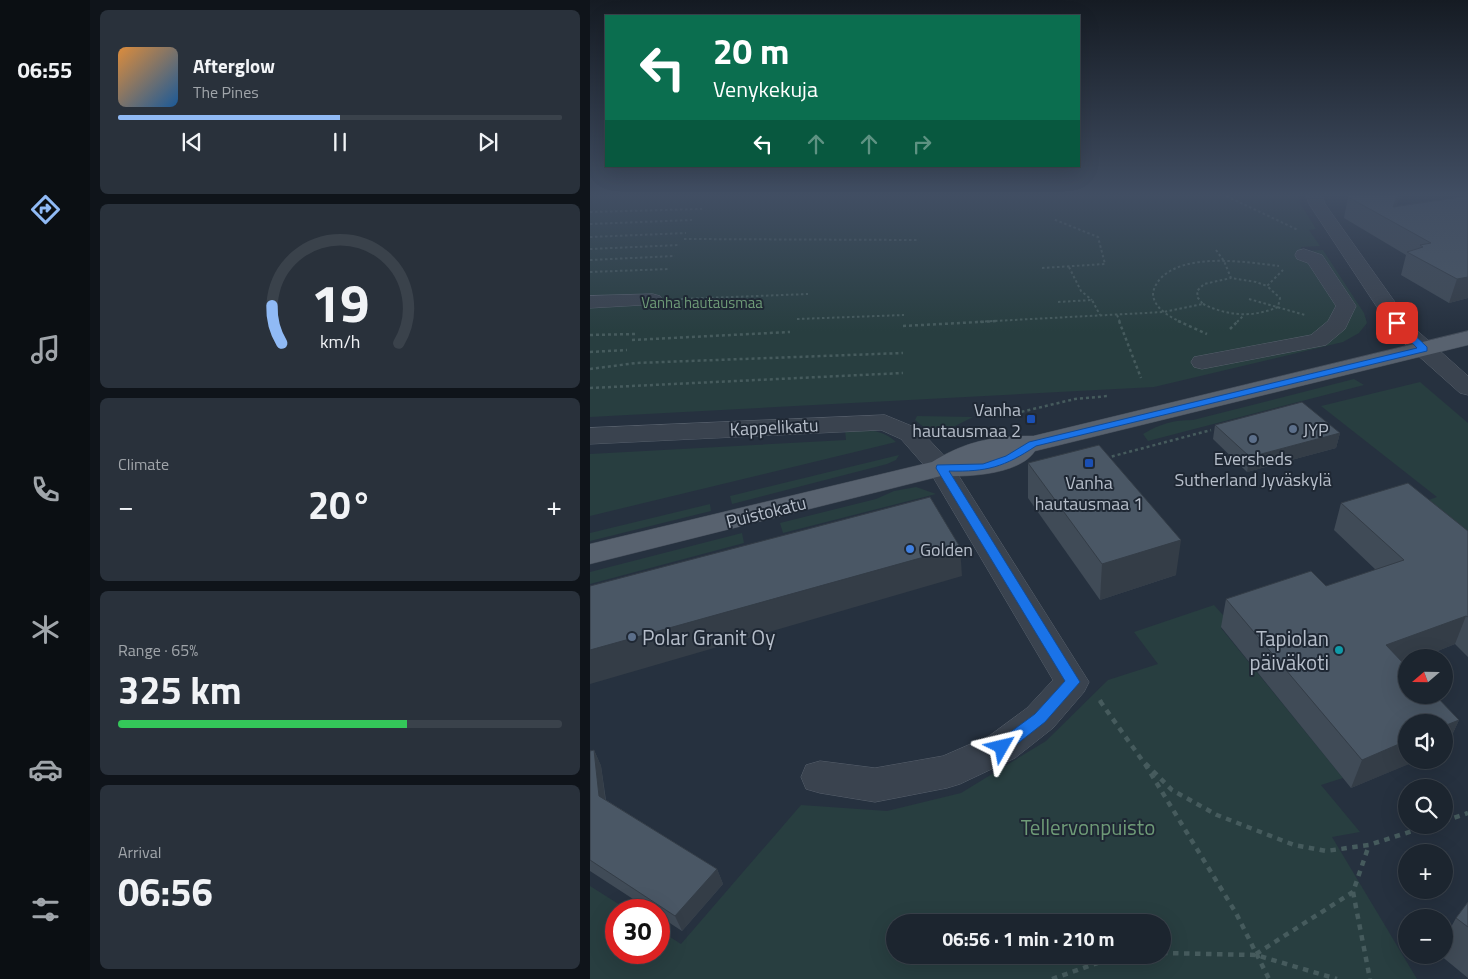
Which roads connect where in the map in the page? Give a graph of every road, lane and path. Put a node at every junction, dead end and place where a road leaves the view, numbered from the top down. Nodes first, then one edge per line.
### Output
1 (844, 240) edge
2 (917, 240) dead end
3 (1099, 240) edge
4 (1294, 240) edge
5 (1341, 240) edge
6 (680, 244) dead end
7 (1304, 246) junction
8 (590, 248) edge
9 (1347, 248) junction
10 (1216, 250) dead end
11 (675, 256) dead end
12 (590, 260) edge
13 (1224, 261) junction
14 (1070, 266) junction
15 (1042, 268) dead end
16 (669, 269) dead end
17 (590, 272) edge
18 (1231, 278) junction
19 (1267, 286) junction
20 (808, 294) dead end
21 (1249, 299) dead end
22 (653, 300) joint
23 (1092, 300) junction
24 (590, 302) edge
25 (1058, 302) dead end
26 (1203, 304) junction
27 (1268, 305) dead end
28 (1164, 312) junction
29 (904, 315) dead end
30 (1117, 315) junction
31 (1100, 316) junction
32 (797, 319) dead end
33 (903, 326) dead end
34 (790, 332) dead end
35 (635, 334) dead end
36 (590, 335) edge
37 (1468, 338) edge
38 (632, 340) dead end
39 (1423, 349) junction
40 (627, 350) dead end
41 (590, 352) edge
42 (903, 353) dead end
43 (1246, 353) junction
44 (1202, 362) dead end
45 (590, 369) edge
46 (903, 373) dead end
47 (1142, 378) dead end
48 (590, 388) edge
49 (1468, 388) edge
50 (590, 436) edge
51 (941, 468) junction
52 (590, 554) edge
53 (1072, 682) junction
54 (1142, 760) junction
55 (820, 777) dead end
56 (1468, 813) edge
57 (1453, 818) edge
58 (1404, 834) edge
59 (1369, 846) junction
60 (1353, 892) junction
61 (1171, 953) edge
62 (1256, 955) junction
63 (1094, 964) edge
64 (1052, 979) edge
65 (1269, 979) edge
66 (1337, 979) edge
67 (1370, 979) edge

1 - 2 path
3 - 14 path
4 - 7 path
5 - 9 street
6 - 8 path
7 - 9 street
7 - 43 street
9 - 39 street
10 - 13 path
11 - 12 path
13 - 18 path
13 - 19 path
13 - 28 path
14 - 15 path
14 - 23 path
16 - 17 path
18 - 19 path
18 - 26 path
19 - 26 path
20 - 22 path
21 - 27 path
22 - 24 street
23 - 25 path
23 - 31 path
26 - 28 path
28 - 30 path
28 - 43 path
29 - 32 path
30 - 31 path
30 - 47 path
31 - 33 path
34 - 38 path
35 - 36 path
37 - 39 main road, Puistokatu
39 - 49 street
39 - 51 main road, Puistokatu
40 - 41 path
42 - 45 path
43 - 44 street
46 - 48 path
50 - 51 street, Kappelikatu
51 - 52 main road, Puistokatu
51 - 53 street, Kappelikatu
53 - 54 path
53 - 55 street
54 - 59 path
54 - 62 path
56 - 57 path
58 - 59 path
59 - 60 path
60 - 62 path
60 - 67 path
61 - 62 path
62 - 65 path
62 - 66 path
63 - 64 path

